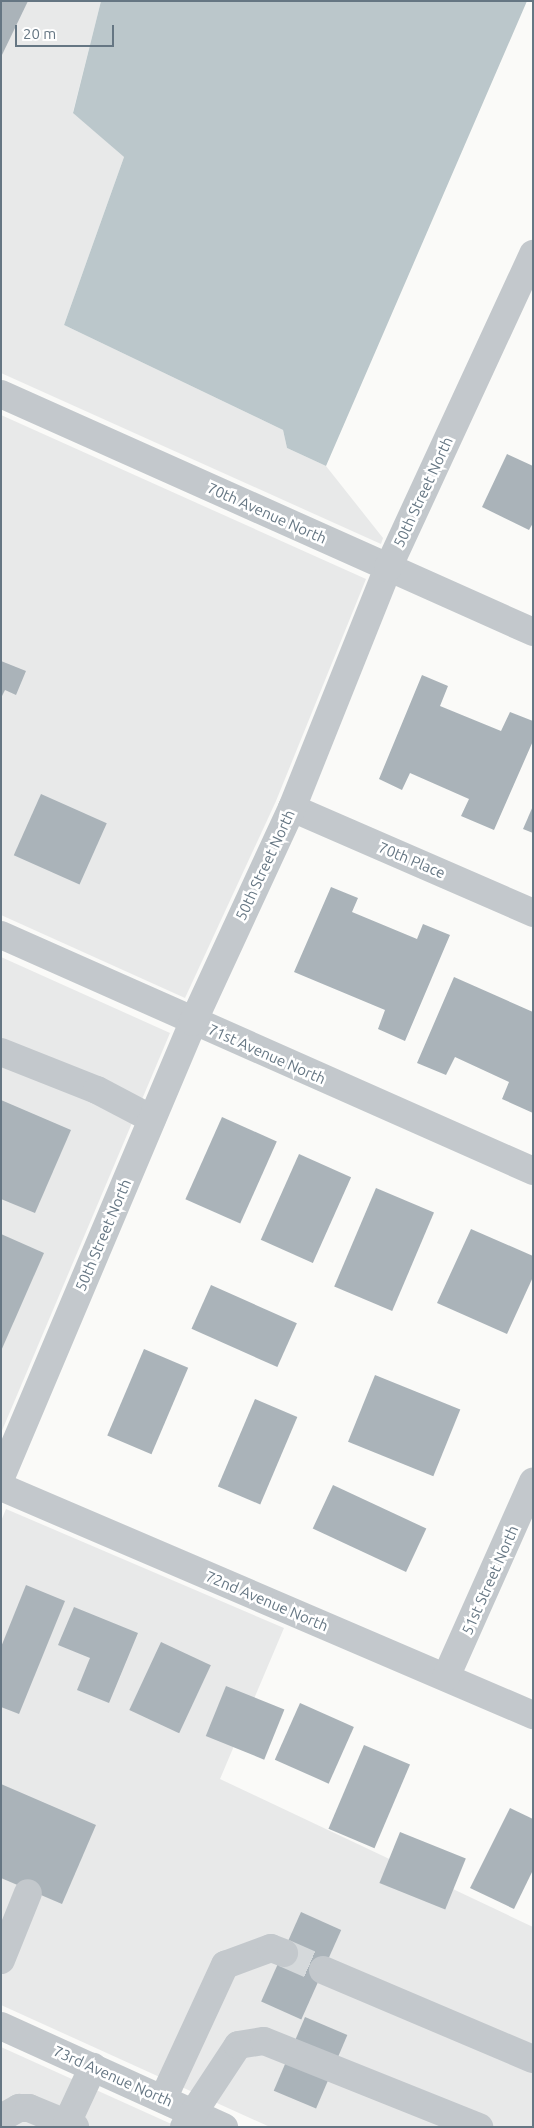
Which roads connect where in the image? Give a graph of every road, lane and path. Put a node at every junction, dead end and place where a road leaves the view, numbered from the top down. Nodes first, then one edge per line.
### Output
1 (533, 254) edge
2 (1, 394) edge
3 (388, 568) junction
4 (533, 632) edge
5 (292, 808) junction
6 (533, 913) edge
7 (1, 935) edge
8 (193, 1022) junction
9 (1, 1052) edge
10 (152, 1118) junction
11 (533, 1171) edge
12 (1, 1477) edge
13 (533, 1482) edge
14 (1, 1487) edge
15 (446, 1677) junction
16 (533, 1715) edge
17 (28, 1893) dead end
18 (284, 1953) tunnel mouth
19 (1, 1960) edge
20 (323, 1970) tunnel mouth
21 (1, 2026) edge
22 (533, 2059) edge
23 (93, 2067) junction
24 (163, 2099) junction
25 (1, 2118) edge
26 (187, 2119) edge
27 (71, 2125) edge
28 (224, 2127) edge
29 (478, 2127) edge

1 - 3 street, 50th Street North
2 - 3 street, 70th Avenue North
3 - 4 street, 70th Avenue North
3 - 5 street, 50th Street North
5 - 6 street, 70th Place
5 - 8 street, 50th Street North
7 - 8 street, 71st Avenue North
8 - 10 street, 50th Street North
8 - 11 street, 71st Avenue North
9 - 10 street
10 - 12 street, 50th Street North
13 - 15 street, 51st Street North
14 - 15 street, 72nd Avenue North
15 - 16 street, 72nd Avenue North
17 - 19 street
18 - 24 street
20 - 22 street
21 - 23 street, 73rd Avenue North
23 - 24 street, 73rd Avenue North
23 - 27 street
24 - 26 street, 73rd Avenue North
25 - 27 street
26 - 28 street, 73rd Avenue North
26 - 29 street

